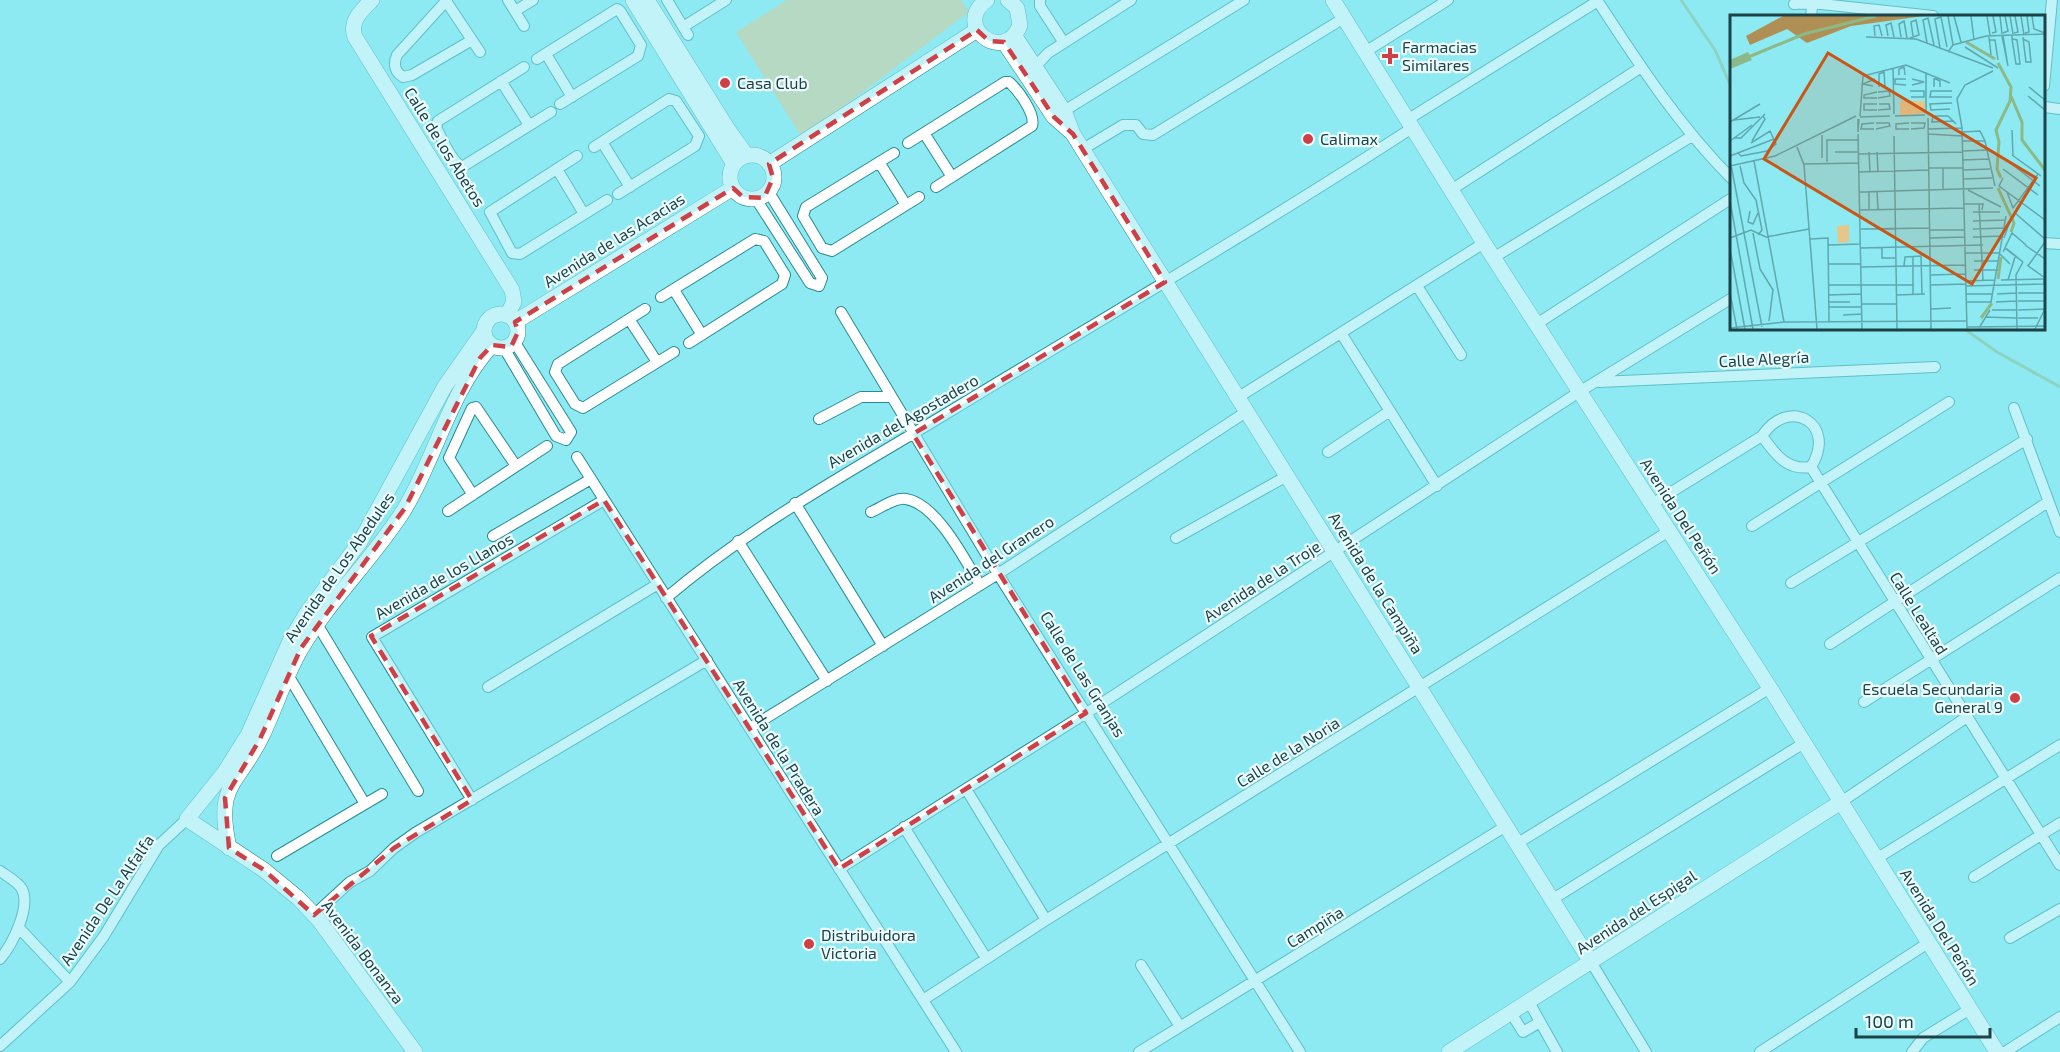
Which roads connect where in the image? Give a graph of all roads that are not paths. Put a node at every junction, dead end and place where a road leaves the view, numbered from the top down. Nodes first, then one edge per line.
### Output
1 (372, 0) edge
2 (446, 0) edge
3 (508, 0) edge
4 (533, 0) edge
5 (633, 0) edge
6 (646, 0) edge
7 (726, 0) edge
8 (1008, 0) edge
9 (1040, 0) edge
10 (1131, 0) edge
11 (1244, 0) edge
12 (1333, 0) edge
13 (1448, 0) edge
14 (2052, 0) edge
15 (1598, 1) edge
16 (982, 2) edge
17 (1813, 2) edge
18 (669, 3) edge
19 (1794, 4) dead end
20 (515, 11) junction
21 (1924, 15) edge
22 (651, 18) junction
23 (1344, 18) junction
24 (524, 26) dead end
25 (632, 29) junction
26 (2051, 29) edge
27 (977, 30) junction
28 (1009, 38) junction
29 (472, 40) junction
30 (1064, 43) junction
31 (480, 52) dead end
32 (1365, 52) junction
33 (394, 67) junction
34 (524, 67) dead end
35 (1640, 68) junction
36 (2045, 72) edge
37 (380, 76) junction
38 (501, 81) junction
39 (1028, 82) junction
40 (572, 97) junction
41 (1051, 101) junction
42 (2045, 107) edge
43 (2060, 109) edge
44 (701, 110) junction
45 (1064, 111) junction
46 (688, 118) junction
47 (1410, 124) junction
48 (530, 125) junction
49 (924, 133) junction
50 (1073, 134) junction
51 (1692, 135) junction
52 (908, 143) dead end
53 (445, 144) junction
54 (1083, 149) junction
55 (894, 153) dead end
56 (429, 154) junction
57 (577, 156) dead end
58 (741, 160) junction
59 (879, 162) junction
60 (769, 164) junction
61 (557, 169) junction
62 (952, 177) junction
63 (1730, 178) edge
64 (630, 187) junction
65 (936, 187) dead end
66 (733, 188) junction
67 (1451, 190) junction
68 (618, 194) dead end
69 (762, 195) junction
70 (919, 197) dead end
71 (1730, 199) edge
72 (607, 200) dead end
73 (906, 205) junction
74 (584, 214) junction
75 (499, 233) junction
76 (815, 235) junction
77 (483, 242) junction
78 (800, 243) junction
79 (1484, 243) junction
80 (2045, 243) edge
81 (2060, 244) edge
82 (790, 250) junction
83 (1493, 258) junction
84 (776, 260) junction
85 (1165, 282) junction
86 (1417, 286) junction
87 (674, 290) junction
88 (661, 297) dead end
89 (1730, 299) edge
90 (645, 309) dead end
91 (1714, 310) junction
92 (1730, 310) edge
93 (841, 312) dead end
94 (511, 319) junction
95 (629, 319) junction
96 (1535, 325) junction
97 (1341, 333) junction
98 (702, 335) junction
99 (498, 342) junction
100 (688, 343) dead end
101 (674, 352) dead end
102 (1461, 356) dead end
103 (657, 362) junction
104 (1935, 367) dead end
105 (1596, 382) junction
106 (565, 389) junction
107 (1579, 392) junction
108 (892, 396) junction
109 (1238, 398) junction
110 (551, 399) junction
111 (1949, 402) dead end
112 (2014, 408) dead end
113 (1390, 411) junction
114 (1246, 412) junction
115 (819, 419) dead end
116 (444, 425) junction
117 (459, 432) junction
118 (913, 434) junction
119 (1762, 436) junction
120 (2027, 440) junction
121 (548, 446) dead end
122 (1328, 452) dead end
123 (577, 457) dead end
124 (516, 466) junction
125 (1811, 467) junction
126 (1287, 476) junction
127 (591, 479) junction
128 (1821, 483) junction
129 (1437, 486) junction
130 (473, 495) junction
131 (385, 499) junction
132 (604, 500) junction
133 (2048, 502) junction
134 (795, 503) junction
135 (1652, 504) junction
136 (404, 509) junction
137 (448, 511) dead end
138 (872, 512) dead end
139 (1752, 526) dead end
140 (1669, 531) junction
141 (2060, 532) edge
142 (493, 536) dead end
143 (1176, 538) dead end
144 (738, 541) junction
145 (1858, 542) junction
146 (1335, 551) junction
147 (998, 574) junction
148 (2060, 578) edge
149 (1791, 583) dead end
150 (658, 584) junction
151 (981, 585) junction
152 (666, 598) junction
153 (1894, 602) junction
154 (317, 624) junction
155 (1830, 644) dead end
156 (884, 646) junction
157 (707, 660) junction
158 (1931, 660) junction
159 (288, 675) junction
160 (827, 681) junction
161 (488, 687) dead end
162 (1420, 688) junction
163 (1770, 688) junction
164 (1864, 702) dead end
165 (267, 710) junction
166 (1086, 713) junction
167 (1967, 717) junction
168 (750, 728) junction
169 (1804, 743) junction
170 (2060, 745) edge
171 (2006, 778) junction
172 (966, 789) junction
173 (418, 791) dead end
174 (381, 794) dead end
175 (472, 800) junction
176 (1841, 802) junction
177 (365, 804) junction
178 (187, 819) junction
179 (2060, 824) edge
180 (1506, 826) junction
181 (904, 827) junction
182 (2041, 835) junction
183 (1518, 843) junction
184 (1168, 844) junction
185 (229, 848) junction
186 (277, 856) dead end
187 (1876, 859) junction
188 (2060, 865) edge
189 (839, 869) junction
190 (0, 871) edge
191 (1974, 878) dead end
192 (1553, 899) junction
193 (2060, 909) edge
194 (314, 915) junction
195 (1046, 920) junction
196 (20, 929) junction
197 (2010, 938) dead end
198 (1928, 943) junction
199 (986, 958) junction
200 (0, 959) edge
201 (1591, 962) junction
202 (1141, 965) dead end
203 (1257, 981) junction
204 (70, 982) junction
205 (923, 1000) junction
206 (1529, 1002) junction
207 (1970, 1009) junction
208 (1511, 1013) junction
209 (2060, 1017) edge
210 (1540, 1022) junction
211 (1179, 1025) junction
212 (0, 1046) edge
213 (415, 1052) edge
214 (956, 1052) edge
215 (1139, 1052) edge
216 (1300, 1052) edge
217 (1449, 1052) edge
218 (1557, 1052) edge
219 (1646, 1052) edge
220 (1760, 1052) edge
221 (1912, 1052) edge
222 (1997, 1052) edge
223 (2005, 1052) edge

1 - 37 street, Calle de los Abetos
2 - 29 street
2 - 33 street
3 - 20 street
4 - 20 street
5 - 22 street
6 - 22 street
7 - 18 street
8 - 28 street
9 - 30 street
10 - 30 street
11 - 45 street
12 - 23 street, Avenida Del Peñón
13 - 32 street
14 - 26 street
15 - 35 street
15 - 47 street
16 - 27 street
17 - 19 street
17 - 21 street
18 - 22 street
20 - 24 street
22 - 25 street
22 - 44 street
22 - 58 street
23 - 32 street, Avenida Del Peñón
23 - 54 street
25 - 40 street
25 - 40 street
26 - 36 street
27 - 28 street
27 - 60 street
28 - 39 street, Avenida de la Campiña
28 - 39 street, Avenida de la Campiña
29 - 31 street
29 - 33 street
30 - 39 street
32 - 47 street, Avenida Del Peñón
33 - 37 street
34 - 38 street
35 - 51 street
35 - 67 street
37 - 56 street, Calle de los Abetos
38 - 48 street
38 - 53 street
39 - 41 street, Avenida de la Campiña
39 - 49 street
39 - 62 street
40 - 48 street
41 - 45 street, Avenida de la Campiña
41 - 50 street, Avenida de la Campiña
42 - 43 street
44 - 46 street
44 - 58 street
45 - 50 street, Avenida de la Campiña
46 - 64 street
46 - 64 street
47 - 67 street, Avenida Del Peñón
47 - 85 street
48 - 53 street
49 - 52 street
49 - 62 street
50 - 54 street, Avenida de la Campiña
51 - 63 street
51 - 83 street
53 - 56 street
54 - 85 street, Avenida de la Campiña
55 - 59 street
56 - 77 street, Calle de los Abetos
57 - 61 street
58 - 60 street
58 - 66 street
59 - 73 street
59 - 76 street
60 - 69 street
61 - 74 street
61 - 75 street
62 - 65 street
64 - 68 street
66 - 69 street
66 - 94 street, Avenida de las Acacias
67 - 79 street, Avenida Del Peñón
69 - 78 street
69 - 82 street
70 - 73 street
71 - 96 street
72 - 74 street
73 - 76 street
74 - 75 street
75 - 77 street
76 - 78 street
77 - 94 street, Calle de los Abetos
78 - 82 street
79 - 83 street, Avenida Del Peñón
79 - 86 street
80 - 81 street
82 - 84 street
83 - 96 street, Avenida Del Peñón
84 - 87 street
84 - 98 street
85 - 109 street, Avenida de la Campiña
85 - 118 street, Avenida del Agostadero
86 - 97 street
86 - 102 street
87 - 88 street
87 - 98 street
89 - 91 street, Avenida de la Troje
90 - 95 street
91 - 92 street
91 - 105 street, Avenida de la Troje
93 - 108 street, Calle de Las Granjas
94 - 99 street, Calle de los Abetos
94 - 99 street, Avenida de las Acacias
95 - 103 street
95 - 106 street
96 - 107 street, Avenida Del Peñón
97 - 109 street
97 - 113 street
98 - 100 street
99 - 110 street
99 - 110 street
99 - 116 street, Avenida de Los Abedules
99 - 131 street, Avenida de Los Abedules
101 - 103 street
103 - 106 street
104 - 105 street, Calle Alegría
105 - 107 street, Avenida de la Troje
106 - 110 street
107 - 129 street, Avenida de la Troje
107 - 135 street, Avenida Del Peñón
108 - 115 street
108 - 118 street, Calle de Las Granjas
109 - 114 street, Avenida de la Campiña
111 - 128 street
112 - 120 street
113 - 122 street
113 - 129 street
114 - 126 street, Avenida de la Campiña
114 - 147 street, Avenida del Granero
116 - 117 street
116 - 136 street, Avenida de Los Abedules
117 - 124 street
117 - 130 street
118 - 134 street, Avenida del Agostadero
118 - 147 street, Calle de Las Granjas
119 - 125 street
119 - 125 street
119 - 135 street
120 - 133 street
120 - 145 street
121 - 124 street
123 - 127 street, Avenida de la Pradera
124 - 130 street
125 - 128 street, Calle Lealtad
126 - 143 street
126 - 146 street, Avenida de la Campiña
127 - 132 street, Avenida de la Pradera
127 - 142 street
128 - 139 street
128 - 145 street, Calle Lealtad
129 - 146 street, Avenida de la Troje
130 - 137 street
131 - 136 street
131 - 165 street, Avenida de Los Abedules
132 - 150 street, Avenida de la Pradera
132 - 175 street, Avenida de los Llanos
133 - 141 street
133 - 153 street
134 - 144 street, Avenida del Agostadero
134 - 156 street
135 - 140 street, Avenida Del Peñón
136 - 154 street, Avenida de Los Abedules
138 - 151 street
140 - 162 street, Calle de la Noria
140 - 163 street, Avenida Del Peñón
144 - 152 street, Avenida del Agostadero
144 - 160 street
145 - 149 street
145 - 153 street, Calle Lealtad
146 - 162 street, Avenida de la Campiña
146 - 166 street, Avenida de la Troje
147 - 151 street, Avenida del Granero
147 - 166 street, Calle de Las Granjas
148 - 158 street
150 - 152 street, Avenida de la Pradera
150 - 161 street
151 - 156 street, Avenida del Granero
152 - 157 street, Avenida de la Pradera
153 - 155 street
153 - 158 street, Calle Lealtad
154 - 159 street, Avenida de Los Abedules
154 - 173 street
156 - 160 street, Avenida del Granero
157 - 168 street, Avenida de la Pradera
157 - 175 street
158 - 164 street
158 - 167 street, Calle Lealtad
159 - 165 street, Avenida de Los Abedules
159 - 177 street
160 - 168 street, Avenida del Granero
162 - 180 street, Avenida de la Campiña
162 - 184 street, Calle de la Noria
163 - 169 street, Avenida Del Peñón
163 - 183 street
165 - 178 street, Avenida de Los Abedules
165 - 185 street, Avenida de Los Abedules
166 - 172 street, Avenida de la Troje
166 - 184 street, Calle de Las Granjas
167 - 171 street, Calle Lealtad
167 - 176 street
168 - 189 street, Avenida de la Pradera
169 - 176 street, Avenida Del Peñón
169 - 192 street
170 - 171 street
171 - 182 street, Calle Lealtad
171 - 187 street
172 - 181 street, Avenida de la Troje
172 - 195 street
174 - 177 street
175 - 194 street
176 - 187 street, Avenida Del Peñón
176 - 201 street, Avenida del Espigal
177 - 186 street
178 - 185 street, Avenida Bonanza
178 - 204 street, Avenida De La Alfalfa
179 - 182 street
180 - 183 street, Avenida de la Campiña
180 - 203 street, Campiña
181 - 189 street, Avenida de la Troje
181 - 199 street
182 - 188 street, Calle Lealtad
182 - 191 street
183 - 192 street, Avenida de la Campiña
184 - 195 street, Calle de la Noria
184 - 203 street, Calle de Las Granjas
185 - 194 street, Avenida Bonanza
187 - 198 street, Avenida Del Peñón
189 - 205 street, Avenida de la Pradera
190 - 196 street
192 - 201 street, Avenida de la Campiña
193 - 197 street
194 - 213 street, Avenida Bonanza
195 - 199 street, Calle de la Noria
196 - 200 street
196 - 204 street
198 - 207 street, Avenida Del Peñón
198 - 220 street
199 - 205 street, Calle de la Noria
201 - 206 street, Avenida del Espigal
201 - 219 street, Avenida de la Campiña
202 - 211 street
203 - 211 street, Campiña
203 - 216 street, Calle de Las Granjas
204 - 212 street, Avenida De La Alfalfa
205 - 214 street, Avenida de la Pradera
206 - 208 street, Avenida del Espigal
206 - 210 street
207 - 221 street
207 - 222 street, Avenida Del Peñón
208 - 210 street
208 - 217 street, Avenida del Espigal
209 - 223 street
210 - 218 street
211 - 215 street, Campiña

